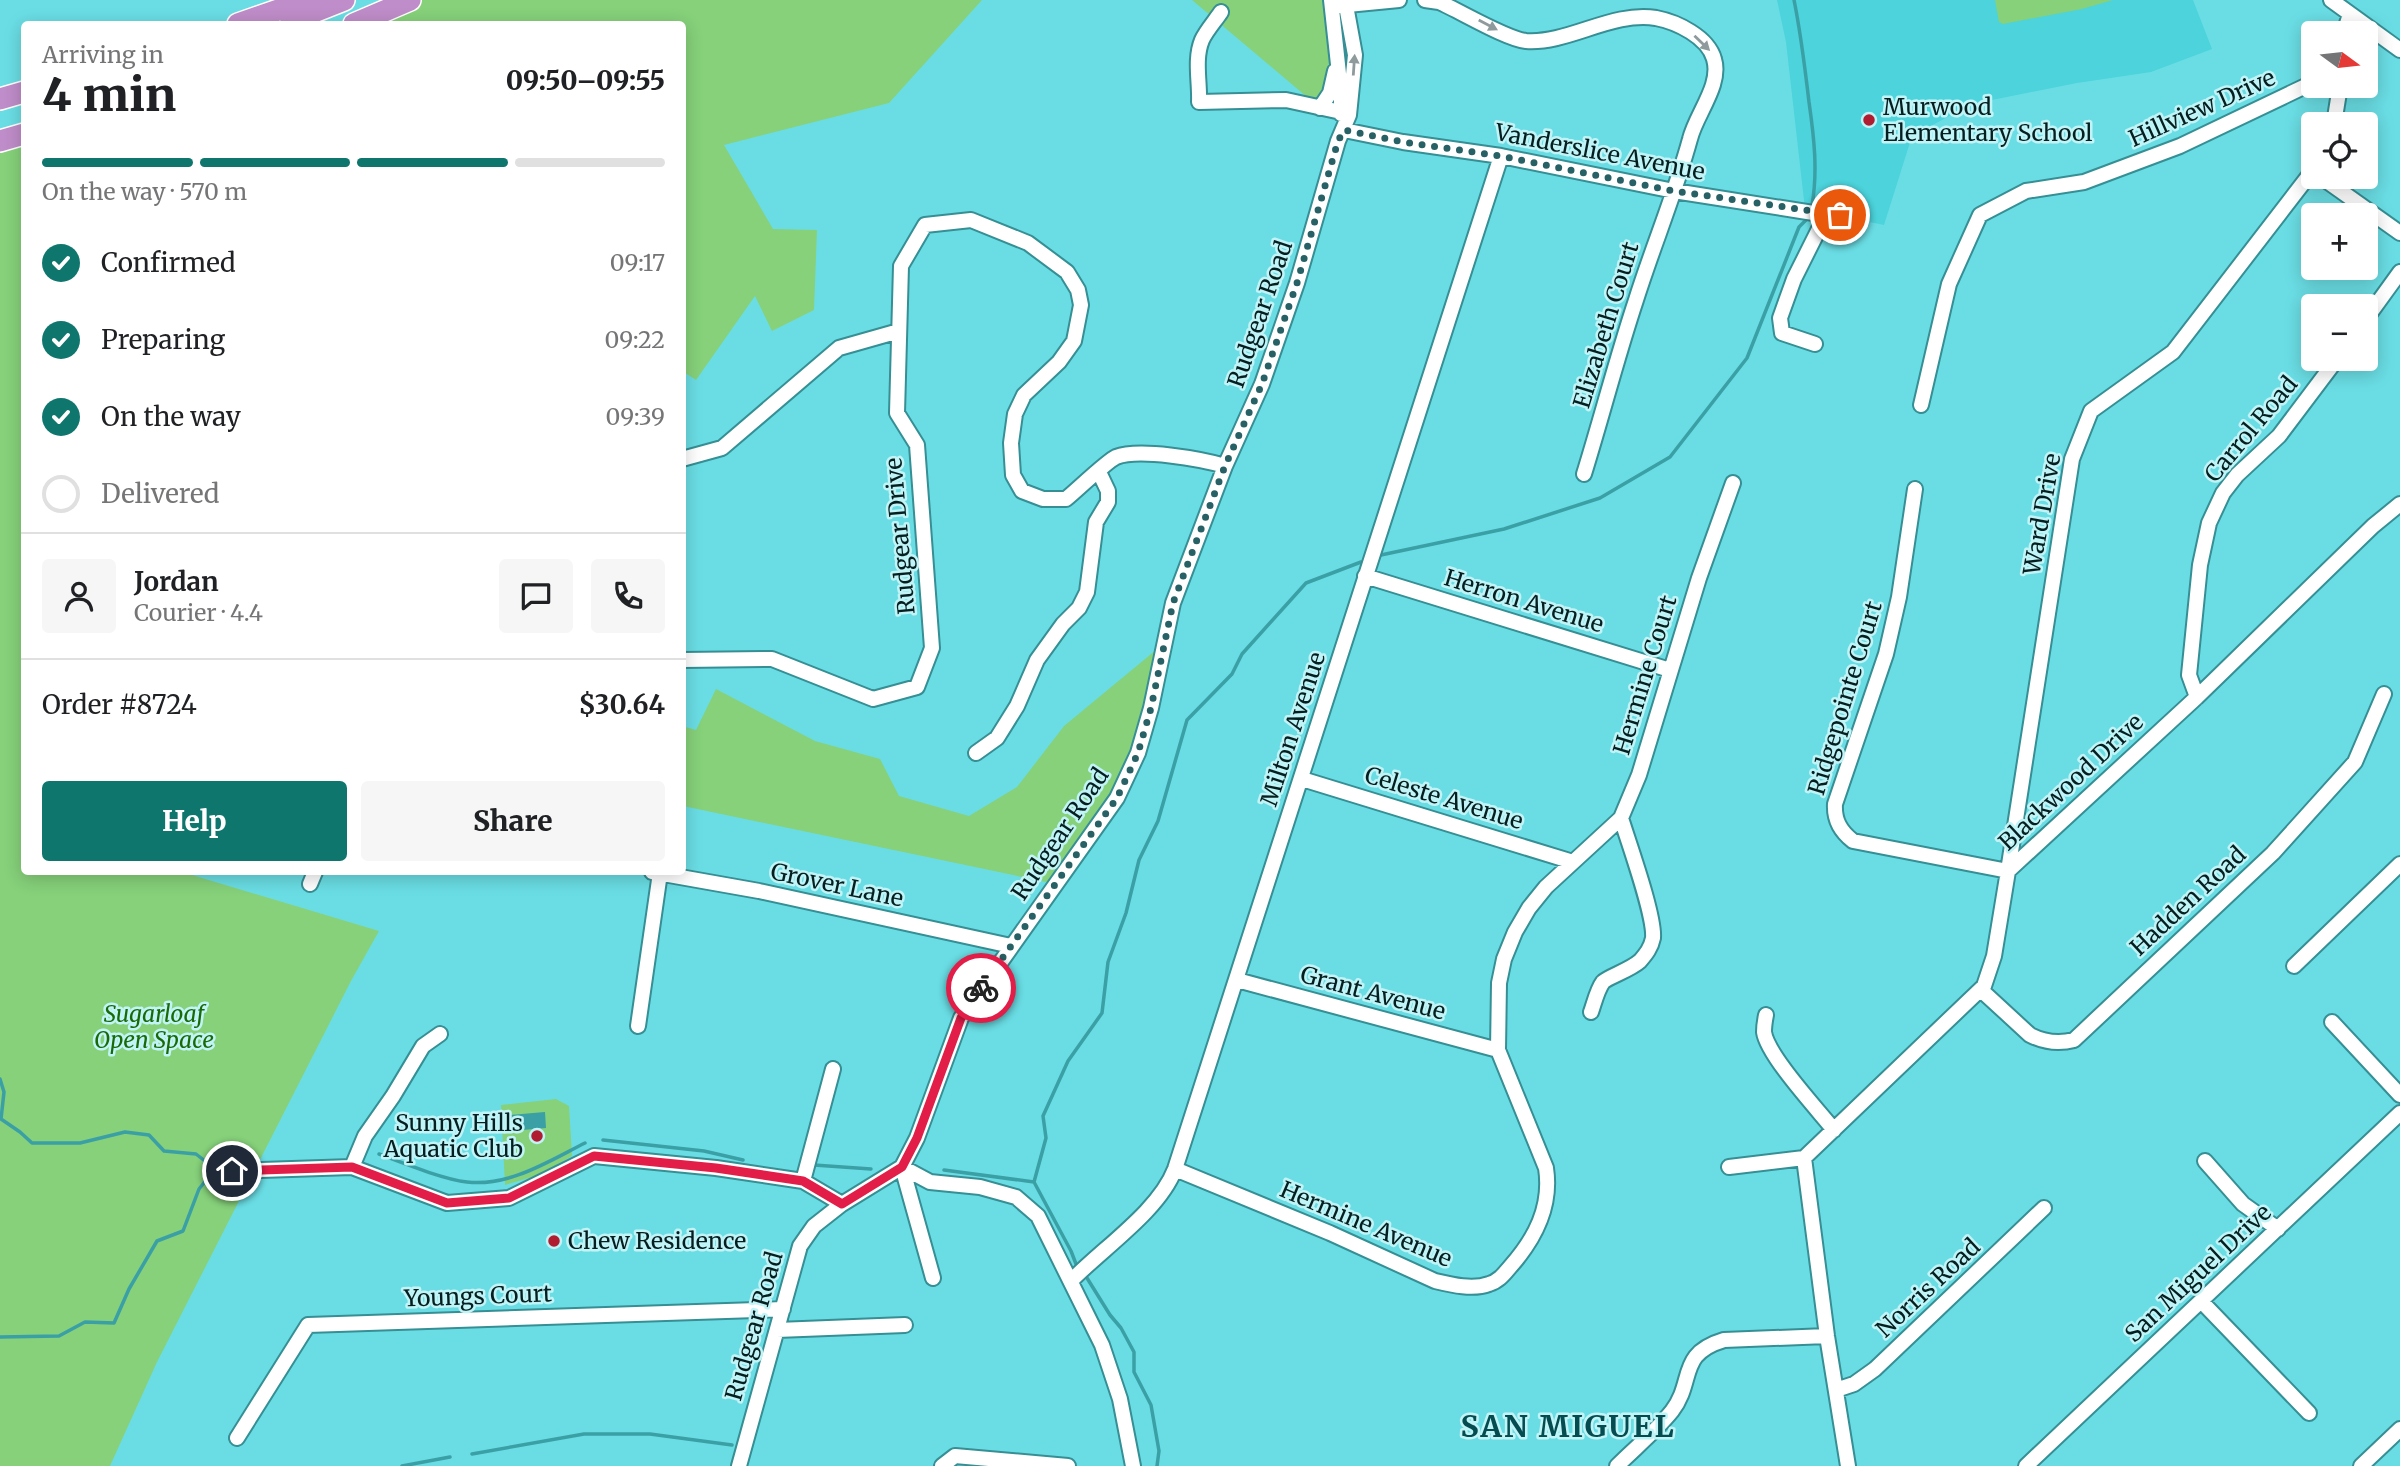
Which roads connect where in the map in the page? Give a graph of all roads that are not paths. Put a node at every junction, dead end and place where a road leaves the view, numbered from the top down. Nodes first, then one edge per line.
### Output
1 (307, 0) edge
2 (344, 0) edge
3 (410, 0) edge
4 (1399, 0) edge
5 (1425, 0) edge
6 (2331, 0) edge
7 (1339, 3) edge
8 (1221, 12) dead end
9 (2350, 14) junction
10 (247, 21) edge
11 (288, 21) edge
12 (361, 21) edge
13 (2348, 21) edge
14 (2400, 50) edge
15 (1338, 59) junction
16 (2301, 88) edge
17 (21, 93) edge
18 (0, 99) edge
19 (21, 107) edge
20 (1320, 108) junction
21 (1341, 112) junction
22 (0, 113) edge
23 (1344, 130) junction
24 (21, 135) edge
25 (0, 141) edge
26 (1501, 156) junction
27 (2301, 187) edge
28 (2337, 189) edge
29 (1674, 191) junction
30 (1847, 212) dead end
31 (1826, 215) junction
32 (2400, 233) edge
33 (2400, 272) edge
34 (2378, 302) edge
35 (899, 331) junction
36 (1815, 344) dead end
37 (2328, 371) edge
38 (1921, 405) dead end
39 (686, 458) edge
40 (1225, 466) junction
41 (1099, 472) junction
42 (1584, 474) dead end
43 (1734, 482) dead end
44 (1916, 489) dead end
45 (2400, 504) edge
46 (1366, 576) junction
47 (686, 660) edge
48 (1670, 670) junction
49 (2384, 694) dead end
50 (2197, 697) junction
51 (976, 753) dead end
52 (1302, 779) junction
53 (1621, 818) junction
54 (1573, 862) junction
55 (2400, 864) edge
56 (2008, 871) junction
57 (656, 875) edge
58 (672, 875) edge
59 (1011, 946) junction
60 (2294, 966) dead end
61 (1237, 981) junction
62 (1981, 990) junction
63 (1591, 1013) dead end
64 (1766, 1015) dead end
65 (2332, 1022) dead end
66 (638, 1026) dead end
67 (440, 1034) dead end
68 (1498, 1050) junction
69 (833, 1069) dead end
70 (2400, 1095) edge
71 (2400, 1113) edge
72 (1834, 1130) junction
73 (1804, 1158) junction
74 (2205, 1161) dead end
75 (352, 1167) junction
76 (902, 1167) junction
77 (1729, 1167) dead end
78 (1175, 1170) junction
79 (232, 1171) dead end
80 (803, 1181) junction
81 (842, 1204) junction
82 (2044, 1208) dead end
83 (2278, 1229) junction
84 (933, 1278) dead end
85 (1071, 1280) junction
86 (2201, 1301) junction
87 (783, 1309) junction
88 (905, 1325) dead end
89 (777, 1330) junction
90 (1827, 1336) junction
91 (1836, 1390) junction
92 (2309, 1413) dead end
93 (2400, 1429) edge
94 (237, 1438) dead end
95 (739, 1466) edge
96 (942, 1466) edge
97 (1068, 1466) edge
98 (1133, 1466) edge
99 (1617, 1466) edge
100 (1848, 1466) edge
101 (2026, 1466) edge
102 (2361, 1466) edge

1 - 10 highway
2 - 11 highway
3 - 12 highway
4 - 7 street
5 -> 29 street, Elizabeth Court
6 - 9 street
7 - 15 street
23 -> 7 street, Rudgear Road
8 - 20 street
9 - 13 street
9 - 14 street
15 - 20 street
15 - 21 street
16 - 38 street, Hillview Drive
17 - 18 highway
19 - 22 highway
20 - 21 street
21 - 23 street
23 - 26 street, Vanderslice Avenue
23 - 40 street, Rudgear Road
24 - 25 highway
26 - 29 street, Vanderslice Avenue
26 - 46 street, Milton Avenue
27 - 56 street, Ward Drive
28 - 32 street
29 - 31 street, Vanderslice Avenue
29 - 42 street, Elizabeth Court
30 - 31 street, Vanderslice Avenue
31 - 36 street
33 - 34 street
35 - 39 street
35 - 41 street, Rudgear Drive
35 - 47 street, Rudgear Drive
37 - 50 street, Carrol Road
40 - 41 street, Rudgear Drive
40 - 59 street, Rudgear Road
41 - 51 street
43 - 48 street, Hermine Court
44 - 56 street, Ridgepointe Court
45 - 50 street, Blackwood Drive
46 - 48 street, Herron Avenue
46 - 52 street, Milton Avenue
48 - 53 street, Hermine Court
49 - 62 street, Hadden Road
50 - 56 street, Blackwood Drive
52 - 54 street, Celeste Avenue
52 - 61 street, Milton Avenue
53 - 54 street, Hermine Court
53 - 63 street
54 - 68 street, Hermine Avenue
55 - 60 street
56 - 62 street, Blackwood Drive
57 - 66 street
58 - 59 street, Grover Lane
59 - 76 street, Rudgear Road
61 - 68 street, Grant Avenue
61 - 78 street, Milton Avenue
62 - 72 street, Blackwood Drive
64 - 72 street
65 - 70 street
67 - 75 street
68 - 78 street, Hermine Avenue
69 - 80 street
71 - 83 street, San Miguel Drive
72 - 73 street, Blackwood Drive
73 - 77 street
73 - 90 street
74 - 83 street
75 - 79 street
75 - 80 street
76 - 81 street, Rudgear Road
76 - 84 street
76 - 85 street
78 - 85 street, Milton Avenue
80 - 81 street
81 - 87 street, Rudgear Road
82 - 91 street, Norris Road
83 - 86 street, San Miguel Drive
85 - 98 street
86 - 92 street
86 - 101 street, San Miguel Drive
87 - 89 street, Rudgear Road
87 - 94 street, Youngs Court
88 - 89 street
89 - 95 street, Rudgear Road
90 - 91 street
90 - 99 street
91 - 100 street
93 - 102 street
96 - 97 street

